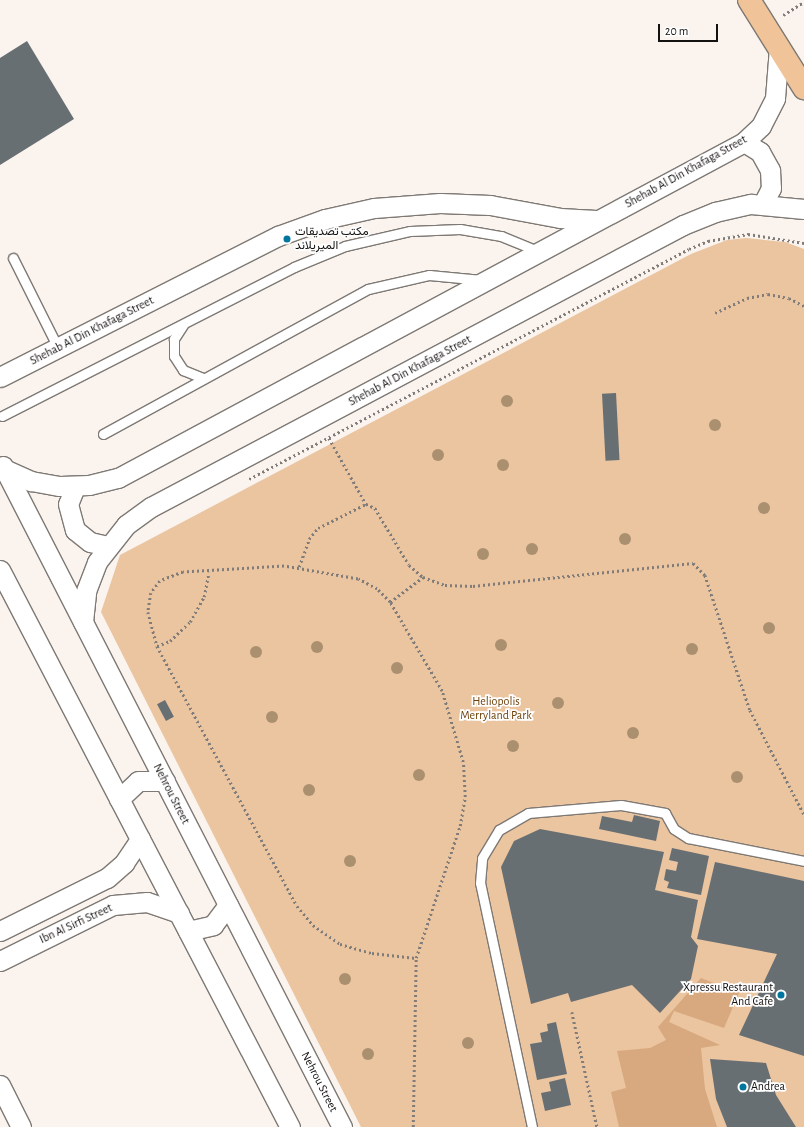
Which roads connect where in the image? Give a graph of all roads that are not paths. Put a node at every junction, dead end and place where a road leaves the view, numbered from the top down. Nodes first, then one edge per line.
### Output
1 (750, 0) edge
2 (779, 47) junction
3 (804, 88) edge
4 (744, 142) junction
5 (763, 204) junction
6 (804, 209) edge
7 (598, 220) junction
8 (540, 252) junction
9 (13, 258) dead end
10 (487, 280) junction
11 (184, 324) junction
12 (58, 348) junction
13 (0, 377) edge
14 (203, 378) junction
15 (2, 416) dead end
16 (103, 434) dead end
17 (2, 465) edge
18 (75, 487) junction
19 (107, 546) junction
20 (0, 570) edge
21 (83, 622) junction
22 (165, 781) junction
23 (119, 799) junction
24 (140, 839) junction
25 (804, 861) edge
26 (228, 905) junction
27 (179, 913) junction
28 (0, 931) edge
29 (188, 931) junction
30 (0, 961) edge
31 (0, 1085) edge
32 (22, 1127) edge
33 (290, 1127) edge
34 (342, 1127) edge
35 (532, 1127) edge

1 - 2 main road
2 - 3 main road
2 - 4 street, Shehab Al Din Khafaga Street
4 - 5 street
4 - 7 street, Shehab Al Din Khafaga Street
5 - 6 street, Shehab Al Din Khafaga Street
5 - 19 street, Shehab Al Din Khafaga Street
7 - 8 street, Shehab Al Din Khafaga Street
7 - 12 street, Shehab Al Din Khafaga Street
8 - 10 street, Shehab Al Din Khafaga Street
8 - 11 lane
9 - 12 lane
10 - 14 lane
10 - 18 street, Shehab Al Din Khafaga Street
11 - 14 lane
11 - 15 lane
12 - 13 street, Shehab Al Din Khafaga Street
14 - 16 lane
17 - 18 street, Shehab Al Din Khafaga Street
17 - 21 street, Nehrou Street
18 - 19 street
19 - 21 street, Shehab Al Din Khafaga Street
20 - 23 street
21 - 22 street, Nehrou Street
22 - 23 street
22 - 26 street, Nehrou Street
23 - 24 street
24 - 27 street
24 - 28 street
25 - 35 lane
26 - 29 street
26 - 34 street, Nehrou Street
27 - 29 street
27 - 30 street, Ibn Al Sirfi Street
29 - 33 street
31 - 32 street

